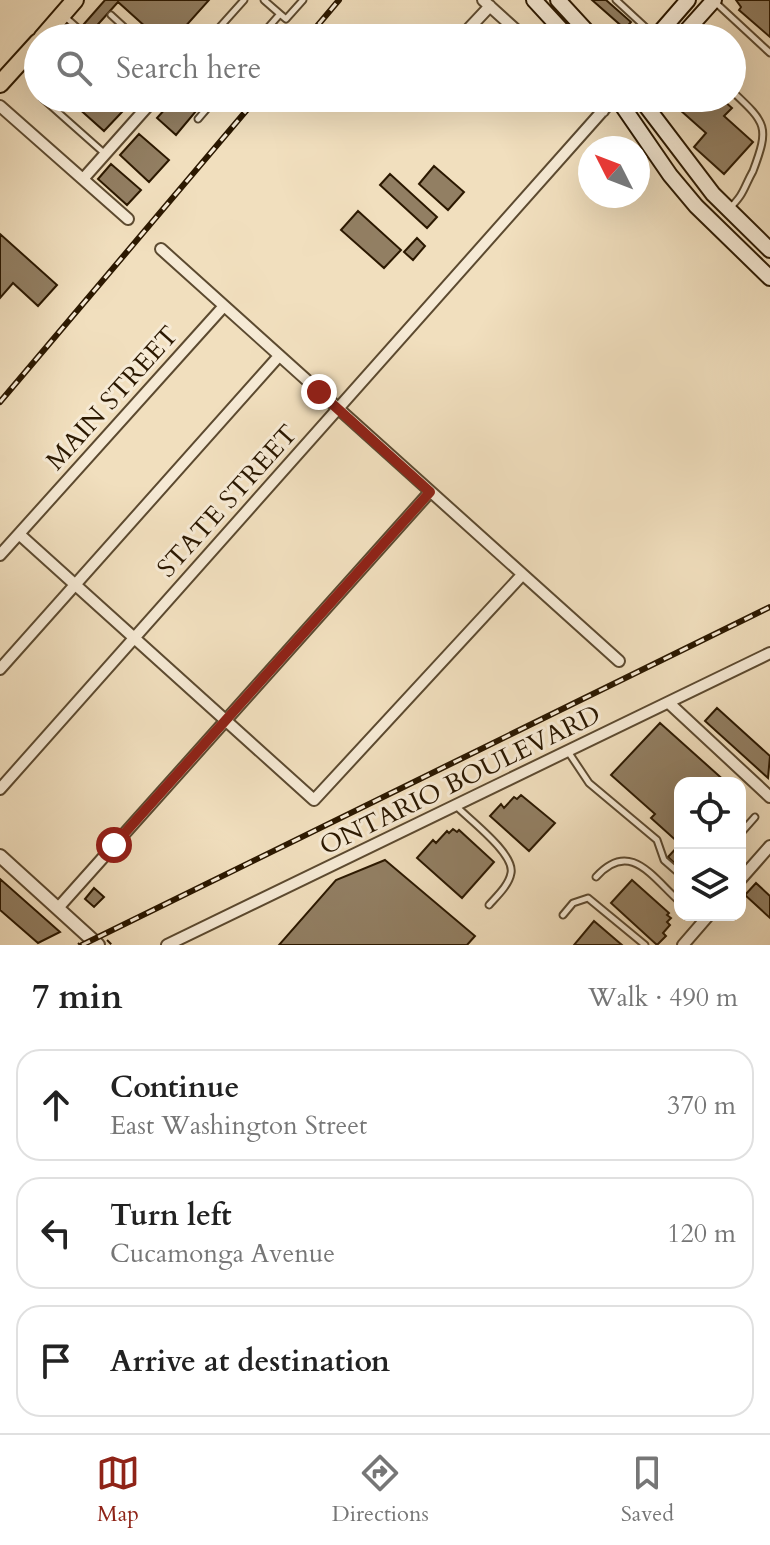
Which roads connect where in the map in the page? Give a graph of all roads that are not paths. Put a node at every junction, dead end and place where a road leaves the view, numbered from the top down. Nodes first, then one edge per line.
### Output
1 (75, 0) edge
2 (244, 0) edge
3 (264, 0) edge
4 (303, 0) edge
5 (534, 0) edge
6 (558, 0) edge
7 (616, 0) edge
8 (688, 0) edge
9 (714, 0) edge
10 (486, 3) edge
11 (63, 14) junction
12 (280, 14) junction
13 (111, 15) dead end
14 (55, 24) edge
15 (74, 24) edge
16 (121, 24) edge
17 (223, 24) edge
18 (271, 24) edge
19 (470, 24) edge
20 (509, 24) edge
21 (556, 24) edge
22 (580, 24) edge
23 (641, 24) edge
24 (667, 24) edge
25 (693, 24) edge
26 (739, 24) edge
27 (746, 30) edge
28 (770, 53) edge
29 (24, 58) edge
30 (0, 84) edge
31 (746, 104) edge
32 (0, 106) edge
33 (58, 112) edge
34 (141, 112) edge
35 (204, 112) edge
36 (602, 112) edge
37 (625, 112) edge
38 (650, 112) edge
39 (198, 119) dead end
40 (106, 154) junction
41 (83, 179) junction
42 (729, 210) junction
43 (128, 219) dead end
44 (161, 249) dead end
45 (770, 250) edge
46 (770, 278) edge
47 (224, 306) junction
48 (279, 356) junction
49 (339, 410) junction
50 (430, 492) junction
51 (19, 534) junction
52 (0, 555) edge
53 (522, 575) junction
54 (77, 585) junction
55 (135, 637) junction
56 (770, 653) edge
57 (619, 661) dead end
58 (0, 669) edge
59 (670, 704) junction
60 (226, 720) junction
61 (569, 753) junction
62 (0, 789) edge
63 (770, 797) edge
64 (456, 806) junction
65 (755, 817) dead end
66 (746, 827) edge
67 (770, 846) edge
68 (0, 856) edge
69 (674, 869) edge
70 (746, 873) edge
71 (596, 877) dead end
72 (674, 897) edge
73 (489, 905) dead end
74 (58, 908) junction
75 (563, 915) dead end
76 (699, 921) edge
77 (98, 945) edge
78 (167, 945) edge
79 (645, 945) edge
80 (683, 945) edge

1 - 11 main road
2 - 17 lane
3 - 12 lane
4 - 12 lane
5 - 21 main road
6 - 22 main road
7 - 23 lane
8 - 24 main road
9 - 25 main road
9 - 26 lane
10 - 19 street
10 - 20 street
11 - 14 main road
11 - 15 lane
12 - 18 lane
13 - 16 lane
27 - 28 lane
29 - 30 main road
31 - 42 lane
32 - 41 street
33 - 40 lane
34 - 40 street
35 - 39 lane
36 - 49 street, STATE STREET
37 - 46 main road
38 - 42 main road
40 - 41 street
41 - 43 street
42 - 45 main road
44 - 47 street
47 - 48 street
47 - 51 street, MAIN STREET
48 - 49 street
48 - 54 street
49 - 50 street
49 - 55 street, STATE STREET
50 - 53 street
50 - 60 street
51 - 52 street, MAIN STREET
51 - 54 street
53 - 57 street
53 - 60 street
54 - 55 street
54 - 58 street
55 - 60 street
55 - 62 street, STATE STREET
56 - 59 street, ONTARIO BOULEVARD
59 - 61 street, ONTARIO BOULEVARD
59 - 63 street
60 - 74 street
61 - 64 street, ONTARIO BOULEVARD
61 - 69 lane
64 - 73 lane
64 - 78 street, ONTARIO BOULEVARD
65 - 66 lane
67 - 70 street
68 - 74 street
71 - 72 lane
74 - 77 street
75 - 79 lane
76 - 80 street

